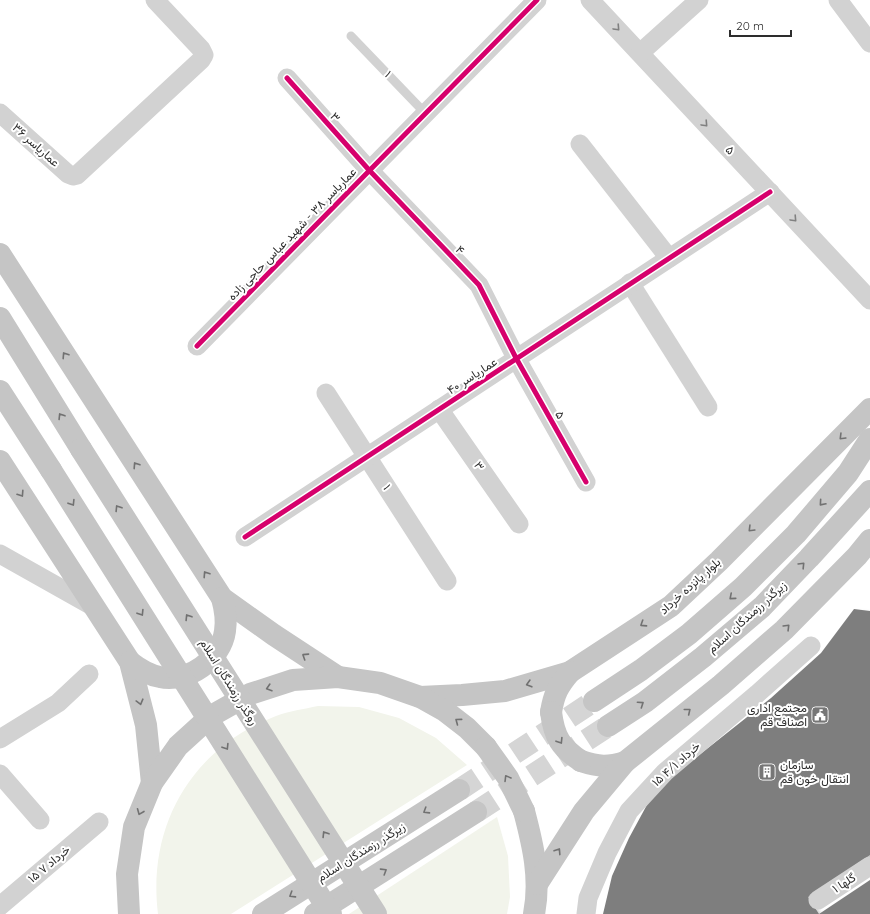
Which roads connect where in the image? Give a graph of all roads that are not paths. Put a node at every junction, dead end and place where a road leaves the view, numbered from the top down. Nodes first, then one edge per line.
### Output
1 (155, 0) edge
2 (537, 0) edge
3 (590, 0) edge
4 (700, 0) edge
5 (838, 0) edge
6 (351, 36) dead end
7 (870, 42) edge
8 (640, 53) junction
9 (287, 78) dead end
10 (0, 113) edge
11 (425, 113) junction
12 (580, 144) dead end
13 (369, 170) junction
14 (770, 192) junction
15 (0, 254) edge
16 (669, 258) junction
17 (630, 283) junction
18 (870, 300) edge
19 (0, 318) edge
20 (197, 346) dead end
21 (516, 358) junction
22 (0, 391) edge
23 (326, 393) dead end
24 (708, 407) dead end
25 (439, 409) junction
26 (870, 409) edge
27 (870, 439) edge
28 (367, 456) junction
29 (0, 461) edge
30 (586, 482) dead end
31 (870, 491) edge
32 (519, 524) dead end
33 (245, 536) dead end
34 (870, 540) edge
35 (1, 557) edge
36 (447, 581) dead end
37 (222, 598) junction
38 (94, 607) junction
39 (811, 646) dead end
40 (130, 662) junction
41 (570, 672) junction
42 (89, 674) dead end
43 (338, 677) junction
44 (420, 697) junction
45 (594, 701) tunnel mouth
46 (608, 726) tunnel mouth
47 (0, 739) edge
48 (625, 762) junction
49 (0, 774) edge
50 (152, 783) junction
51 (459, 790) tunnel mouth
52 (476, 812) tunnel mouth
53 (40, 820) dead end
54 (99, 822) dead end
55 (870, 866) edge
56 (537, 884) junction
57 (818, 900) dead end
58 (0, 906) edge
59 (130, 914) edge
60 (263, 914) edge
61 (315, 914) edge
62 (331, 914) edge
63 (376, 914) edge
64 (534, 914) edge
65 (586, 914) edge

1 - 10 street, عماریاسر ۳۶
2 - 11 street, عماریاسر ۳۸ - شهید عباس حاجی زاده
3 -> 8 street, ۵
4 - 8 street
5 - 7 street
6 - 11 lane, ۱
8 -> 14 street, ۵
9 - 13 street, ۳
11 - 13 street, عماریاسر ۳۸ - شهید عباس حاجی زاده
12 - 16 street
13 - 20 street, عماریاسر ۳۸ - شهید عباس حاجی زاده
13 - 21 street, ۴
14 - 16 street, عماریاسر ۴۰
14 -> 18 street, ۵
37 -> 15 main road
16 - 17 street, عماریاسر ۴۰
17 - 21 street, عماریاسر ۴۰
17 - 24 street
63 -> 19 main road, روگذر رزمندگان اسلام, bridge
21 - 25 street, عماریاسر ۴۰
21 - 30 street, ۵
22 -> 62 main road, bridge
23 - 28 street, ۱
25 - 28 street, عماریاسر ۴۰
25 - 32 street, ۳
26 -> 41 main road, بلوار پانزده خرداد
27 -> 45 main road, زیرگذر رزمندگان اسلام
28 - 33 street, عماریاسر ۴۰
28 - 36 street, ۱
29 -> 38 main road
46 -> 31 main road, زیرگذر رزمندگان اسلام
48 -> 34 main road
35 - 38 street
37 - 40 main road
43 -> 37 main road
38 - 40 main road
39 - 65 street, ۱۵ خرداد ۴/۱
40 -> 50 main road
41 -> 44 main road, بلوار پانزده خرداد
41 -> 48 main road, bridge
42 - 47 street
43 - 44 main road
43 -> 50 main road
56 -> 44 main road, bridge
56 -> 48 main road
49 - 53 street
50 -> 59 main road
51 -> 60 main road, زیرگذر رزمندگان اسلام
61 -> 52 main road
54 - 58 street, ۱۵ خرداد ۷
55 - 57 street, گلها ۱
56 - 64 main road

